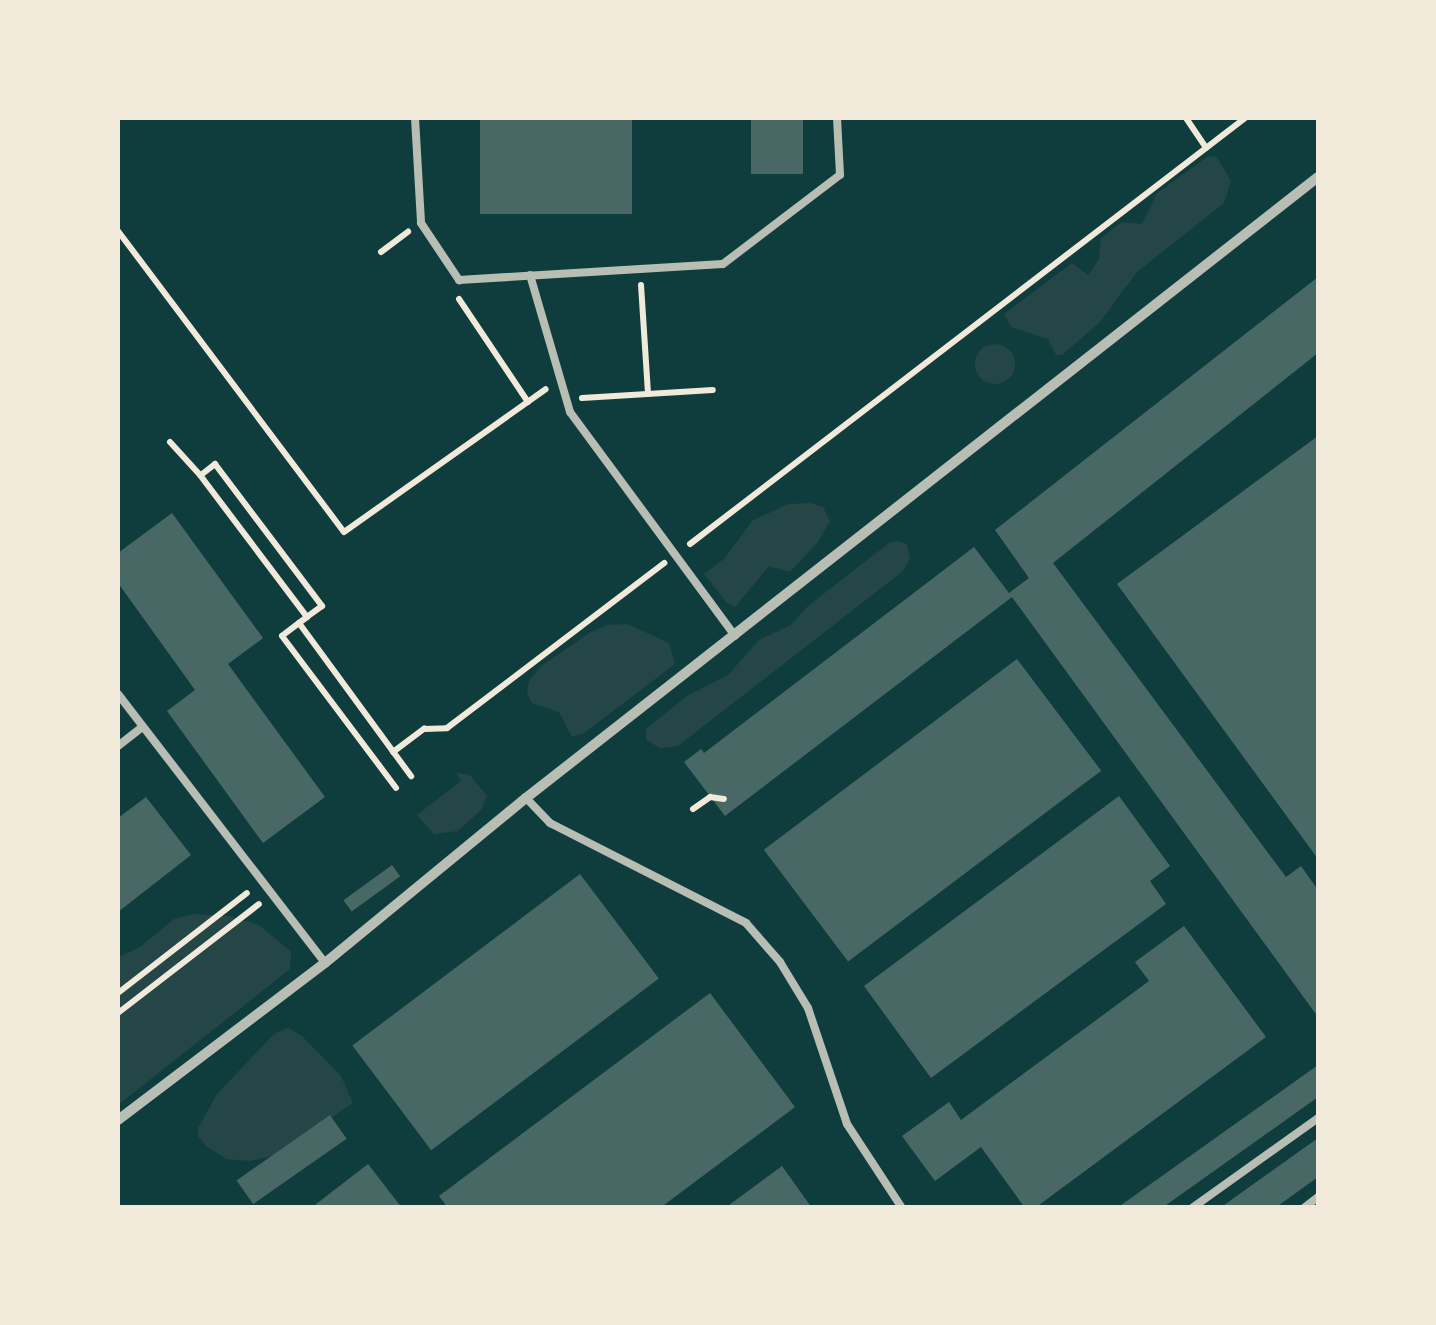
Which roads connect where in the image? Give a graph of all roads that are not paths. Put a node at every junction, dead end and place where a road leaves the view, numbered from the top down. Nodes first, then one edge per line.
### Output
1 (415, 118) edge
2 (837, 118) edge
3 (1318, 177) edge
4 (530, 275) junction
5 (735, 636) junction
6 (118, 694) edge
7 (140, 729) junction
8 (118, 746) edge
9 (526, 798) junction
10 (325, 964) junction
11 (1318, 1118) edge
12 (118, 1120) edge
13 (1318, 1197) edge
14 (902, 1208) edge
15 (1192, 1208) edge
16 (1304, 1208) edge

1 - 4 lane
2 - 4 lane
3 - 5 street
4 - 5 lane
5 - 9 street
6 - 7 lane
7 - 8 lane
7 - 10 lane
9 - 10 street
9 - 14 lane
10 - 12 street
11 - 15 lane
13 - 16 lane

